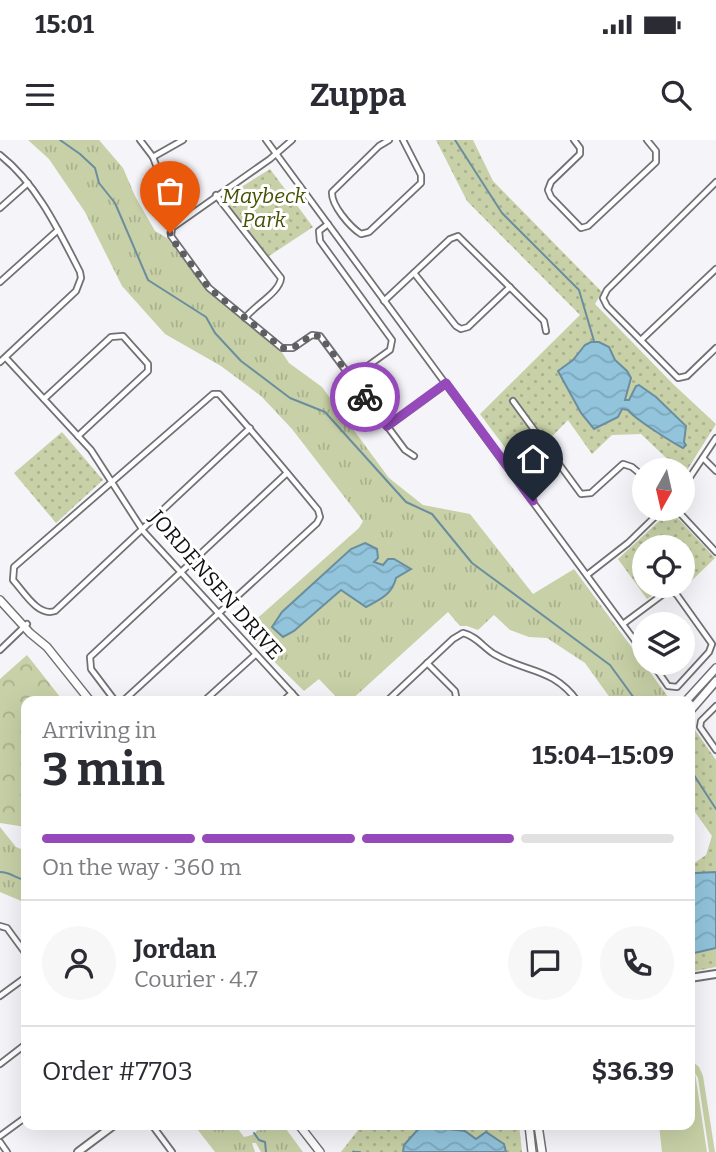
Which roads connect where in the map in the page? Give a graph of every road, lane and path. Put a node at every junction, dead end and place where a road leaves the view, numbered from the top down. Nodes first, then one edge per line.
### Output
1 (140, 140) edge
2 (183, 140) edge
3 (266, 140) edge
4 (292, 140) edge
5 (389, 140) edge
6 (403, 140) edge
7 (575, 140) edge
8 (647, 140) edge
9 (276, 154) junction
10 (0, 155) edge
11 (153, 157) junction
12 (28, 183) junction
13 (716, 183) edge
14 (216, 195) junction
15 (0, 208) edge
16 (185, 218) junction
17 (328, 224) junction
18 (58, 230) junction
19 (716, 269) edge
20 (414, 273) junction
21 (0, 282) edge
22 (510, 287) junction
23 (384, 301) junction
24 (246, 318) junction
25 (546, 331) dead end
26 (641, 340) junction
27 (716, 348) edge
28 (6, 358) junction
29 (0, 362) edge
30 (352, 379) junction
31 (446, 383) junction
32 (44, 399) junction
33 (513, 401) dead end
34 (387, 426) junction
35 (250, 428) junction
36 (78, 436) junction
37 (716, 438) edge
38 (414, 456) dead end
39 (703, 458) junction
40 (632, 467) edge
41 (695, 470) edge
42 (716, 471) edge
43 (287, 473) junction
44 (113, 482) junction
45 (650, 522) edge
46 (688, 522) edge
47 (142, 530) junction
48 (716, 552) edge
49 (181, 573) junction
50 (587, 575) junction
51 (0, 600) edge
52 (639, 612) edge
53 (690, 612) edge
54 (218, 615) junction
55 (632, 617) edge
56 (695, 619) edge
57 (623, 624) junction
58 (25, 626) junction
59 (632, 636) edge
60 (0, 650) edge
61 (255, 655) junction
62 (428, 663) junction
63 (716, 667) edge
64 (695, 668) edge
65 (660, 675) edge
66 (689, 675) edge
67 (716, 681) edge
68 (292, 693) junction
69 (86, 696) edge
70 (111, 696) edge
71 (129, 696) edge
72 (210, 696) edge
73 (289, 696) edge
74 (295, 696) edge
75 (392, 696) edge
76 (456, 696) edge
77 (573, 696) edge
78 (690, 696) edge
79 (695, 704) edge
80 (716, 706) edge
81 (716, 750) edge
82 (0, 926) edge
83 (21, 947) edge
84 (716, 974) edge
85 (695, 977) edge
86 (21, 981) edge
87 (0, 996) edge
88 (21, 1048) edge
89 (0, 1064) edge
90 (21, 1120) edge
91 (107, 1130) edge
92 (156, 1130) edge
93 (303, 1130) edge
94 (529, 1130) edge
95 (539, 1130) edge
96 (0, 1136) edge
97 (0, 1142) edge
98 (7, 1152) edge
99 (78, 1152) edge
100 (172, 1152) edge
101 (320, 1152) edge
102 (532, 1152) edge
103 (541, 1152) edge

1 - 11 street
2 - 11 street
3 - 9 street
4 - 9 street
5 - 6 street
7 - 8 street
9 - 14 street
9 - 17 street
10 - 12 street
11 - 16 street
12 - 15 street
12 - 18 street
13 - 26 street
14 - 16 street
14 - 24 street
16 - 24 street
17 - 23 street
17 - 30 street
18 - 21 street
18 - 28 street
19 - 26 street
20 - 22 street
20 - 22 street
20 - 23 street
22 - 25 street
23 - 31 street
24 - 30 street
26 - 27 street
28 - 29 street
28 - 32 street, JORDENSEN DRIVE
30 - 34 street
31 - 34 street
31 - 50 street
32 - 36 street, JORDENSEN DRIVE
32 - 36 street
33 - 40 street
34 - 38 street
35 - 43 street
35 - 44 street
35 - 47 street
36 - 44 street, JORDENSEN DRIVE
37 - 39 street
39 - 41 street
39 - 42 street
43 - 49 street
43 - 54 street
44 - 47 street, JORDENSEN DRIVE
44 - 47 street
45 - 50 street
46 - 48 street
47 - 49 street, JORDENSEN DRIVE
49 - 54 street, JORDENSEN DRIVE
49 - 70 street
50 - 57 street
51 - 58 main road
52 - 53 street
54 - 61 street, JORDENSEN DRIVE
54 - 71 street
55 - 57 street
56 - 64 street
57 - 59 street
58 - 60 street
58 - 69 main road
61 - 68 street, JORDENSEN DRIVE
61 - 72 street
62 - 75 street
62 - 76 street
62 - 77 street
63 - 78 main road
65 - 66 street
67 - 79 main road
68 - 73 street
68 - 74 street, JORDENSEN DRIVE
80 - 81 street
82 - 83 street
84 - 85 street
86 - 87 street
88 - 89 street
90 - 96 street
91 - 99 street
92 - 100 street
93 - 101 main road
94 - 102 main road
95 - 103 main road
97 - 98 street

